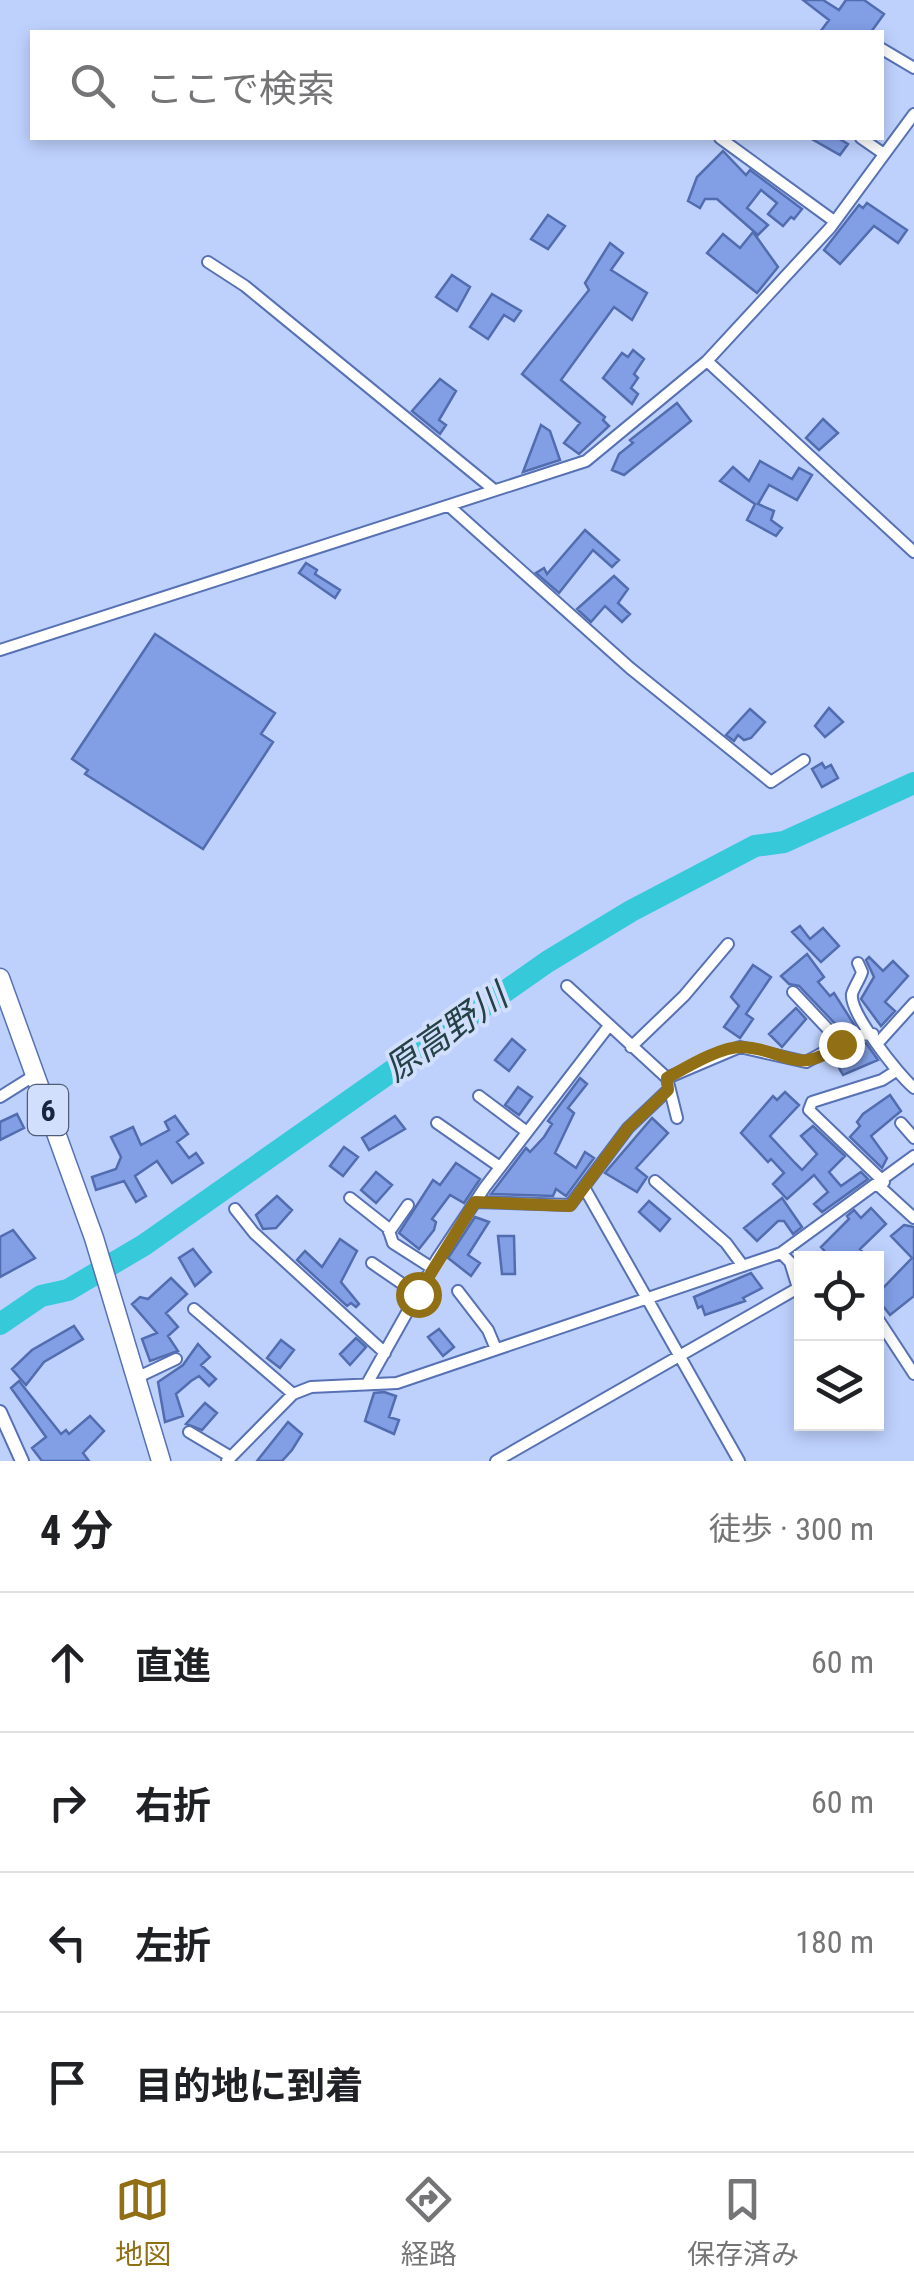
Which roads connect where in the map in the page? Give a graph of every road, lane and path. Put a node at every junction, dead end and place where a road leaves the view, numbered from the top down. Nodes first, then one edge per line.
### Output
1 (884, 50) edge
2 (914, 68) edge
3 (914, 114) edge
4 (723, 140) edge
5 (863, 140) edge
6 (884, 154) junction
7 (834, 222) junction
8 (208, 262) dead end
9 (708, 361) junction
10 (493, 489) junction
11 (450, 506) junction
12 (914, 552) edge
13 (0, 650) edge
14 (804, 760) dead end
15 (728, 944) dead end
16 (858, 963) dead end
17 (0, 978) edge
18 (567, 986) dead end
19 (793, 992) dead end
20 (914, 1003) edge
21 (608, 1027) junction
22 (875, 1039) junction
23 (841, 1044) junction
24 (631, 1047) junction
25 (896, 1071) junction
26 (35, 1075) junction
27 (668, 1084) junction
28 (914, 1088) edge
29 (480, 1096) dead end
30 (0, 1098) edge
31 (677, 1118) dead end
32 (438, 1123) dead end
33 (901, 1123) dead end
34 (527, 1132) junction
35 (914, 1138) edge
36 (914, 1156) edge
37 (500, 1167) junction
38 (655, 1181) dead end
39 (881, 1184) junction
40 (585, 1189) junction
41 (350, 1198) dead end
42 (475, 1202) junction
43 (408, 1206) dead end
44 (235, 1209) dead end
45 (914, 1218) edge
46 (389, 1232) junction
47 (782, 1252) junction
48 (794, 1261) edge
49 (372, 1262) dead end
50 (743, 1266) junction
51 (432, 1268) junction
52 (794, 1290) edge
53 (458, 1291) dead end
54 (418, 1294) junction
55 (647, 1298) junction
56 (194, 1309) dead end
57 (884, 1328) edge
58 (496, 1350) junction
59 (385, 1353) junction
60 (680, 1355) junction
61 (176, 1358) dead end
62 (914, 1374) edge
63 (133, 1380) junction
64 (368, 1382) junction
65 (292, 1394) junction
66 (0, 1412) edge
67 (190, 1432) dead end
68 (229, 1459) edge
69 (22, 1461) edge
70 (161, 1461) edge
71 (496, 1461) edge
72 (739, 1461) edge

1 - 2 street
3 - 6 street
4 - 7 street
5 - 6 street
6 - 7 street
7 - 9 street
8 - 10 street
9 - 10 street
9 - 12 street
10 - 11 street
11 - 13 street
11 - 14 street
15 - 24 street
16 - 22 street
17 - 26 highway, 6
18 - 21 street
19 - 23 street
20 - 22 street
21 - 24 street
21 - 34 street
22 - 23 street
22 - 25 street
23 - 27 street
24 - 27 street
25 - 28 street
25 - 39 street
26 - 30 street
26 - 63 highway, 6
27 - 31 street
27 - 40 street
29 - 34 street
32 - 37 street
33 - 35 street
34 - 37 street
36 - 39 street
37 - 42 street
38 - 50 street
39 - 45 street
39 - 47 street
40 - 42 street
40 - 55 street
41 - 46 street
42 - 51 street
43 - 46 street
44 - 59 street
46 - 51 street
47 - 48 street
47 - 50 street
49 - 54 street
50 - 55 street
51 - 54 street
52 - 60 street
53 - 58 street
54 - 59 street
55 - 58 street
55 - 60 street
56 - 65 street
57 - 62 street
58 - 64 street
59 - 64 street
60 - 71 street
60 - 72 street
61 - 63 street
63 - 70 highway, 6
64 - 65 street
65 - 68 street
66 - 69 street
67 - 68 street

